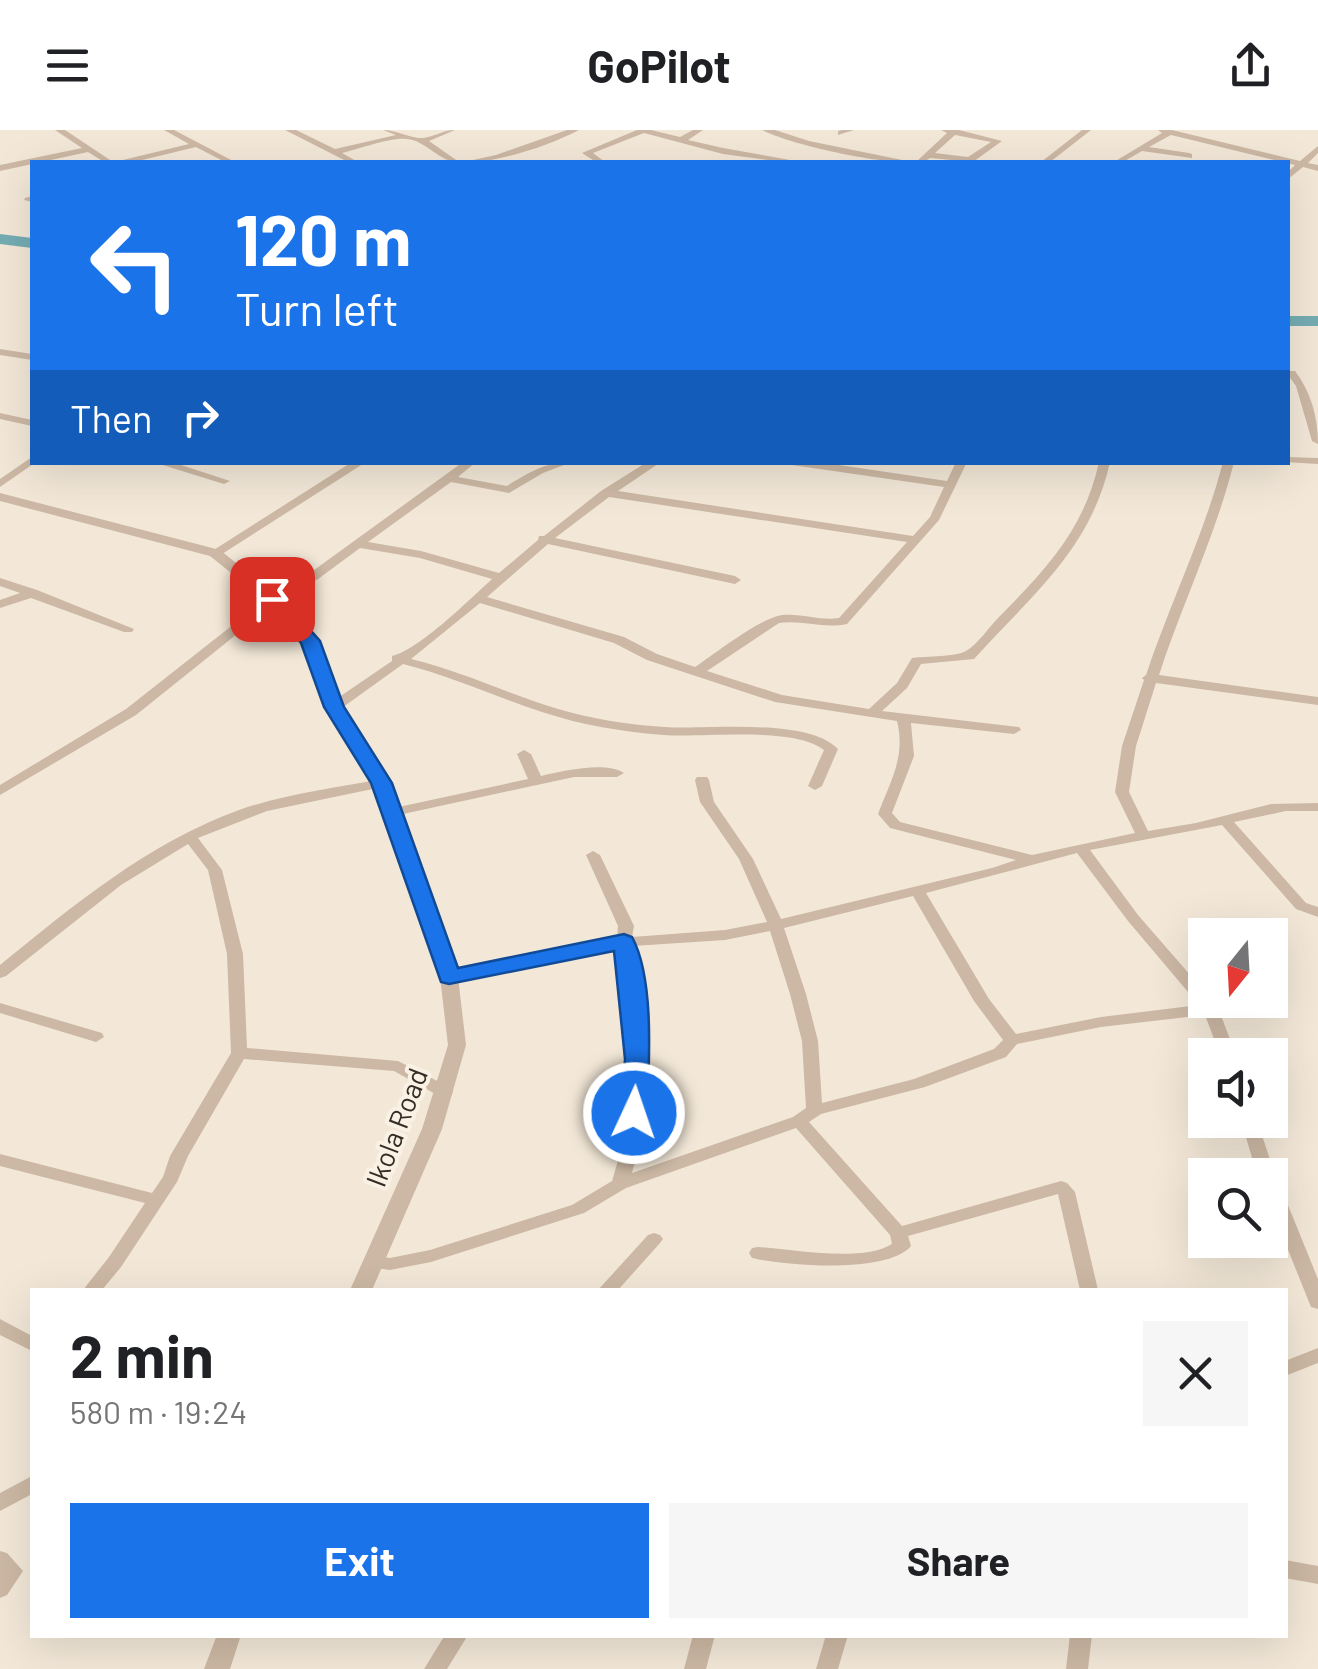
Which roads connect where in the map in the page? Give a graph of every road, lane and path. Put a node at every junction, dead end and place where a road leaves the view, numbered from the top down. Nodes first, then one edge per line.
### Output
1 (59, 130) edge
2 (168, 130) edge
3 (289, 130) edge
4 (387, 130) edge
5 (451, 130) edge
6 (575, 130) edge
7 (642, 130) edge
8 (699, 130) edge
9 (766, 130) edge
10 (1088, 130) edge
11 (951, 131) edge
12 (1166, 131) edge
13 (405, 136) junction
14 (681, 140) junction
15 (423, 141) junction
16 (195, 145) junction
17 (1143, 149) junction
18 (1318, 149) edge
19 (87, 150) junction
20 (335, 152) junction
21 (1189, 156) dead end
22 (498, 157) junction
23 (924, 159) edge
24 (39, 160) edge
25 (106, 160) edge
26 (134, 160) edge
27 (226, 160) edge
28 (350, 160) edge
29 (452, 160) edge
30 (480, 160) edge
31 (510, 160) edge
32 (598, 160) edge
33 (786, 160) edge
34 (897, 160) edge
35 (1048, 160) edge
36 (1122, 160) edge
37 (1288, 160) edge
38 (1290, 161) edge
39 (30, 162) edge
40 (1301, 164) junction
41 (0, 168) edge
42 (1318, 168) edge
43 (1290, 174) edge
44 (0, 352) edge
45 (30, 357) edge
46 (1291, 373) dead end
47 (0, 416) edge
48 (30, 423) edge
49 (1318, 441) edge
50 (1290, 460) edge
51 (1318, 460) edge
52 (30, 462) edge
53 (168, 465) edge
54 (356, 465) edge
55 (466, 465) edge
56 (558, 465) edge
57 (651, 465) edge
58 (813, 465) edge
59 (961, 465) edge
60 (1105, 465) edge
61 (1229, 465) edge
62 (447, 478) junction
63 (224, 481) dead end
64 (0, 484) edge
65 (952, 485) junction
66 (605, 493) junction
67 (0, 497) edge
68 (543, 539) junction
69 (918, 540) junction
70 (359, 544) junction
71 (215, 553) junction
72 (498, 577) junction
73 (736, 580) dead end
74 (0, 582) edge
75 (32, 593) junction
76 (477, 598) junction
77 (275, 603) junction
78 (0, 604) edge
79 (128, 629) dead end
80 (398, 659) junction
81 (696, 672) junction
82 (1149, 678) junction
83 (1318, 701) edge
84 (334, 707) junction
85 (871, 714) junction
86 (903, 718) junction
87 (1014, 730) dead end
88 (524, 754) dead end
89 (617, 774) dead end
90 (702, 780) dead end
91 (536, 781) junction
92 (382, 783) junction
93 (814, 786) dead end
94 (0, 791) edge
95 (1318, 794) edge
96 (1288, 804) junction
97 (1318, 807) edge
98 (394, 812) junction
99 (1226, 821) junction
100 (190, 837) junction
101 (1144, 838) junction
102 (1082, 849) junction
103 (593, 856) dead end
104 (1031, 858) junction
105 (916, 889) junction
106 (1318, 912) edge
107 (776, 925) junction
108 (624, 942) junction
109 (0, 973) edge
110 (449, 977) junction
111 (1188, 982) edge
112 (0, 1008) edge
113 (1188, 1012) edge
114 (96, 1037) dead end
115 (1012, 1040) junction
116 (239, 1053) junction
117 (445, 1092) junction
118 (815, 1110) junction
119 (799, 1122) junction
120 (0, 1160) edge
121 (620, 1184) junction
122 (156, 1200) junction
123 (1288, 1228) edge
124 (898, 1234) junction
125 (654, 1240) dead end
126 (758, 1252) dead end
127 (374, 1262) junction
128 (94, 1288) edge
129 (362, 1288) edge
130 (609, 1288) edge
131 (1089, 1288) edge
132 (1318, 1302) edge
133 (0, 1326) edge
134 (30, 1343) edge
135 (1318, 1355) edge
136 (1288, 1368) edge
137 (30, 1485) edge
138 (0, 1503) edge
139 (0, 1559) edge
140 (1288, 1570) edge
141 (1318, 1576) edge
142 (0, 1589) edge
143 (229, 1638) edge
144 (455, 1638) edge
145 (703, 1638) edge
146 (835, 1638) edge
147 (1081, 1638) edge
148 (217, 1669) edge
149 (435, 1669) edge
150 (695, 1669) edge
151 (827, 1669) edge
152 (1077, 1669) edge

1 - 19 street
2 - 16 street
3 - 20 street
4 - 13 street
5 - 15 street
6 - 22 street
7 - 14 street
7 - 32 street
8 - 14 street
9 - 34 street
10 - 35 street
11 - 23 street
11 - 23 street
12 - 17 street
12 - 37 street
13 - 15 street
13 - 20 street
14 - 33 street
15 - 29 street
16 - 26 street
16 - 27 street
17 - 21 street
17 - 36 street
18 - 40 street
19 - 24 street
19 - 25 street
20 - 28 street
22 - 30 street
22 - 31 street
38 - 40 street
39 - 41 street
40 - 42 street
40 - 43 street
44 - 45 street
46 - 49 street
47 - 48 street
50 - 51 street
52 - 64 street
53 - 63 street
54 - 71 street
55 - 62 street
56 - 62 street
57 - 66 street
58 - 65 street
59 - 65 street
60 - 85 street
61 - 82 street
62 - 70 street
65 - 69 street
66 - 68 street
66 - 69 street
67 - 71 street, Ikola Road
68 - 72 street
68 - 73 street
69 - 81 street
70 - 72 street
70 - 77 street
71 - 77 street, Ikola Road
72 - 76 street
74 - 75 street
75 - 78 street
75 - 79 street
76 - 80 street
76 - 81 street
77 - 84 street, Ikola Road
77 - 94 street
80 - 84 street
80 - 93 street
81 - 85 street
82 - 83 street
82 - 101 street
84 - 92 street, Ikola Road
85 - 86 street
86 - 87 street
86 - 104 street
88 - 91 street
89 - 91 street
90 - 107 street
91 - 98 street
92 - 98 street, Ikola Road
92 - 100 street
95 - 96 street
96 - 97 street
96 - 99 street
98 - 110 street, Ikola Road
99 - 101 street
99 - 106 street
100 - 109 street
100 - 116 street
101 - 102 street
102 - 104 street
102 - 111 street
103 - 108 street
104 - 105 street
105 - 107 street
105 - 115 street
107 - 108 street
107 - 118 street
108 - 110 street
108 - 121 street
110 - 117 street, Ikola Road
112 - 114 street
113 - 115 street
115 - 118 street
116 - 117 street
116 - 122 street
117 - 127 street, Ikola Road
118 - 119 street
119 - 121 street
119 - 124 street
120 - 122 street
121 - 127 street
122 - 128 street
123 - 132 street
124 - 126 street
124 - 131 street
125 - 130 street
127 - 129 street, Ikola Road
133 - 134 street
135 - 136 street
137 - 138 street
139 - 142 street
140 - 141 street
143 - 148 street
144 - 149 street
145 - 150 street
146 - 151 street
147 - 152 street

